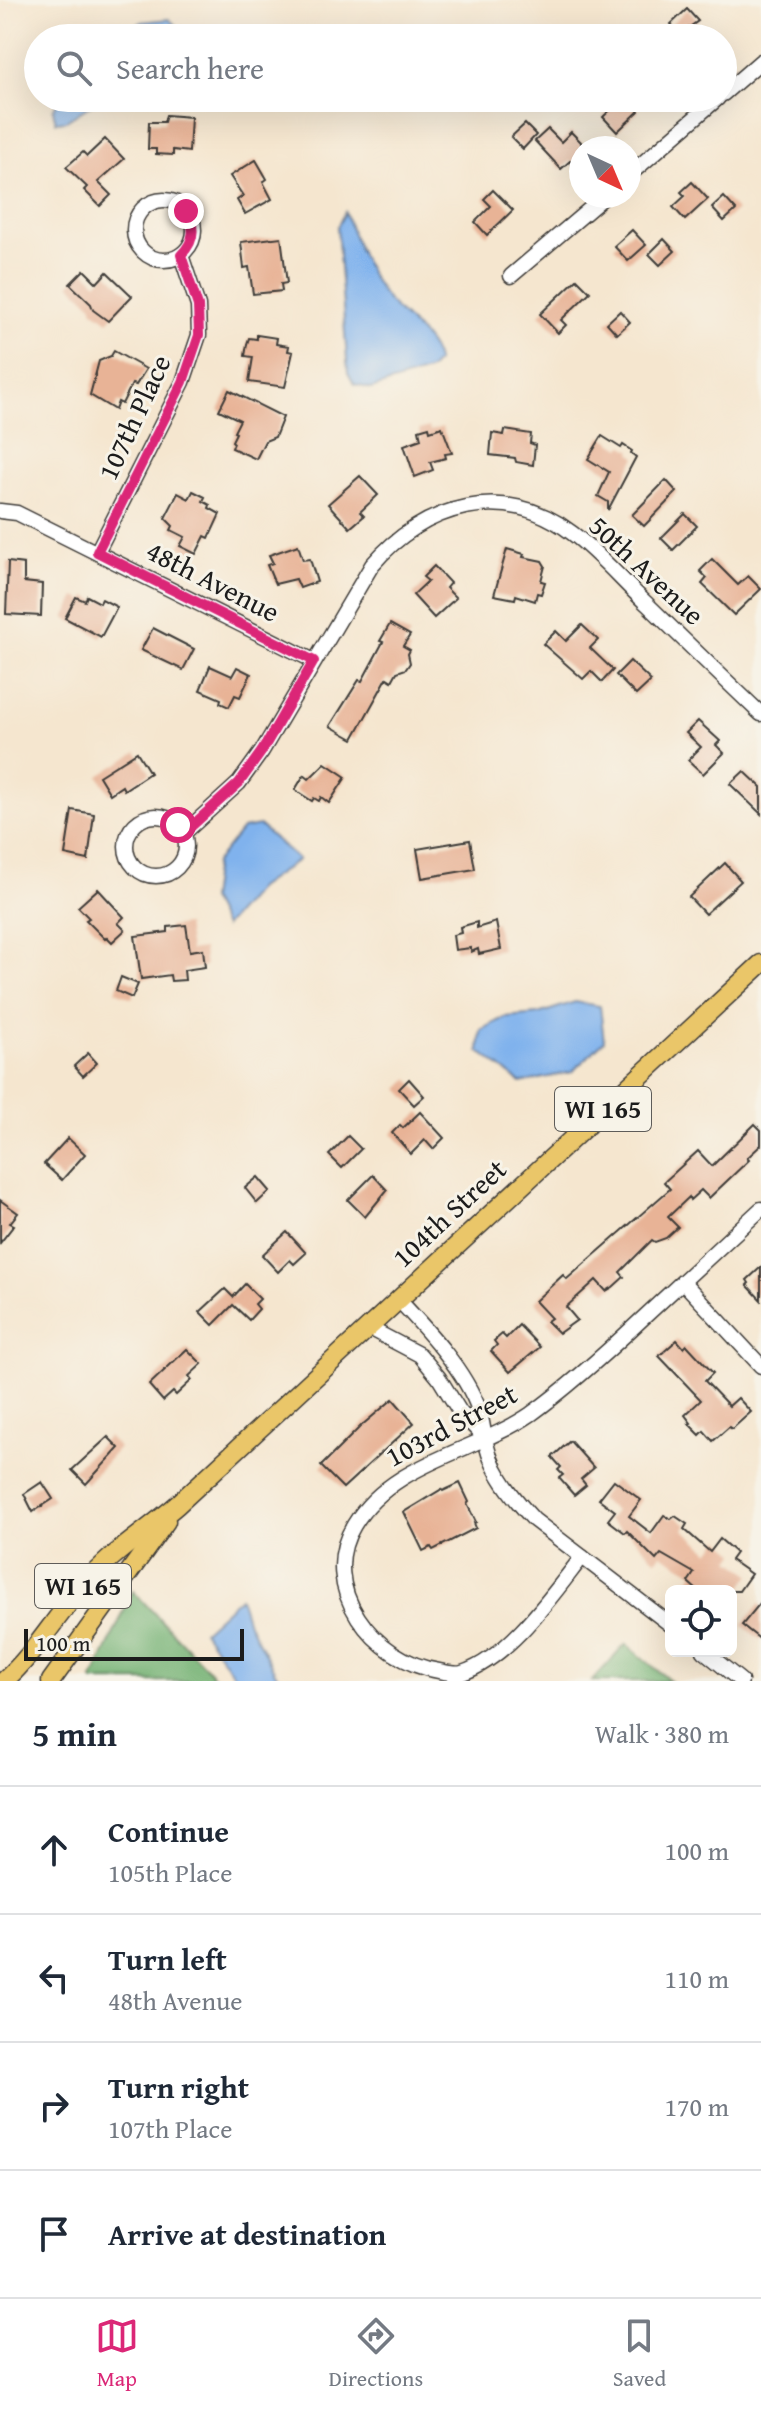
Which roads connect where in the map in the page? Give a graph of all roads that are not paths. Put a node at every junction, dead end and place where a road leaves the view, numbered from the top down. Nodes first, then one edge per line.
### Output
1 (760, 63) edge
2 (737, 82) edge
3 (702, 112) edge
4 (641, 165) edge
5 (591, 208) edge
6 (181, 255) junction
7 (511, 276) dead end
8 (0, 511) edge
9 (97, 552) junction
10 (314, 661) junction
11 (761, 714) edge
12 (184, 833) junction
13 (761, 964) edge
14 (761, 1209) edge
15 (683, 1282) junction
16 (398, 1299) junction
17 (367, 1327) junction
18 (761, 1366) edge
19 (484, 1437) junction
20 (177, 1505) junction
21 (582, 1557) junction
22 (665, 1620) edge
23 (711, 1657) edge
24 (4, 1681) edge
25 (51, 1681) edge
26 (741, 1681) edge

1 - 2 street
3 - 4 street
5 - 7 street
6 - 6 street
6 - 9 street, 107th Place
8 - 9 street, 48th Avenue
9 - 10 street, 48th Avenue
10 - 11 street, 50th Avenue
10 - 12 street, 50th Avenue
12 - 12 street
13 - 16 main road, 104th Street / WI 165
14 - 15 street, 103rd Street
15 - 18 street
15 - 19 street, 103rd Street
16 - 17 main road, 104th Street / WI 165
16 - 19 street
17 - 19 street
17 - 20 main road, 104th Street / WI 165
19 - 21 street
19 - 21 street, 103rd Street
20 - 24 main road, 104th Street / WI 165
20 - 25 main road, 104th Street / WI 165
21 - 22 street
23 - 26 street

